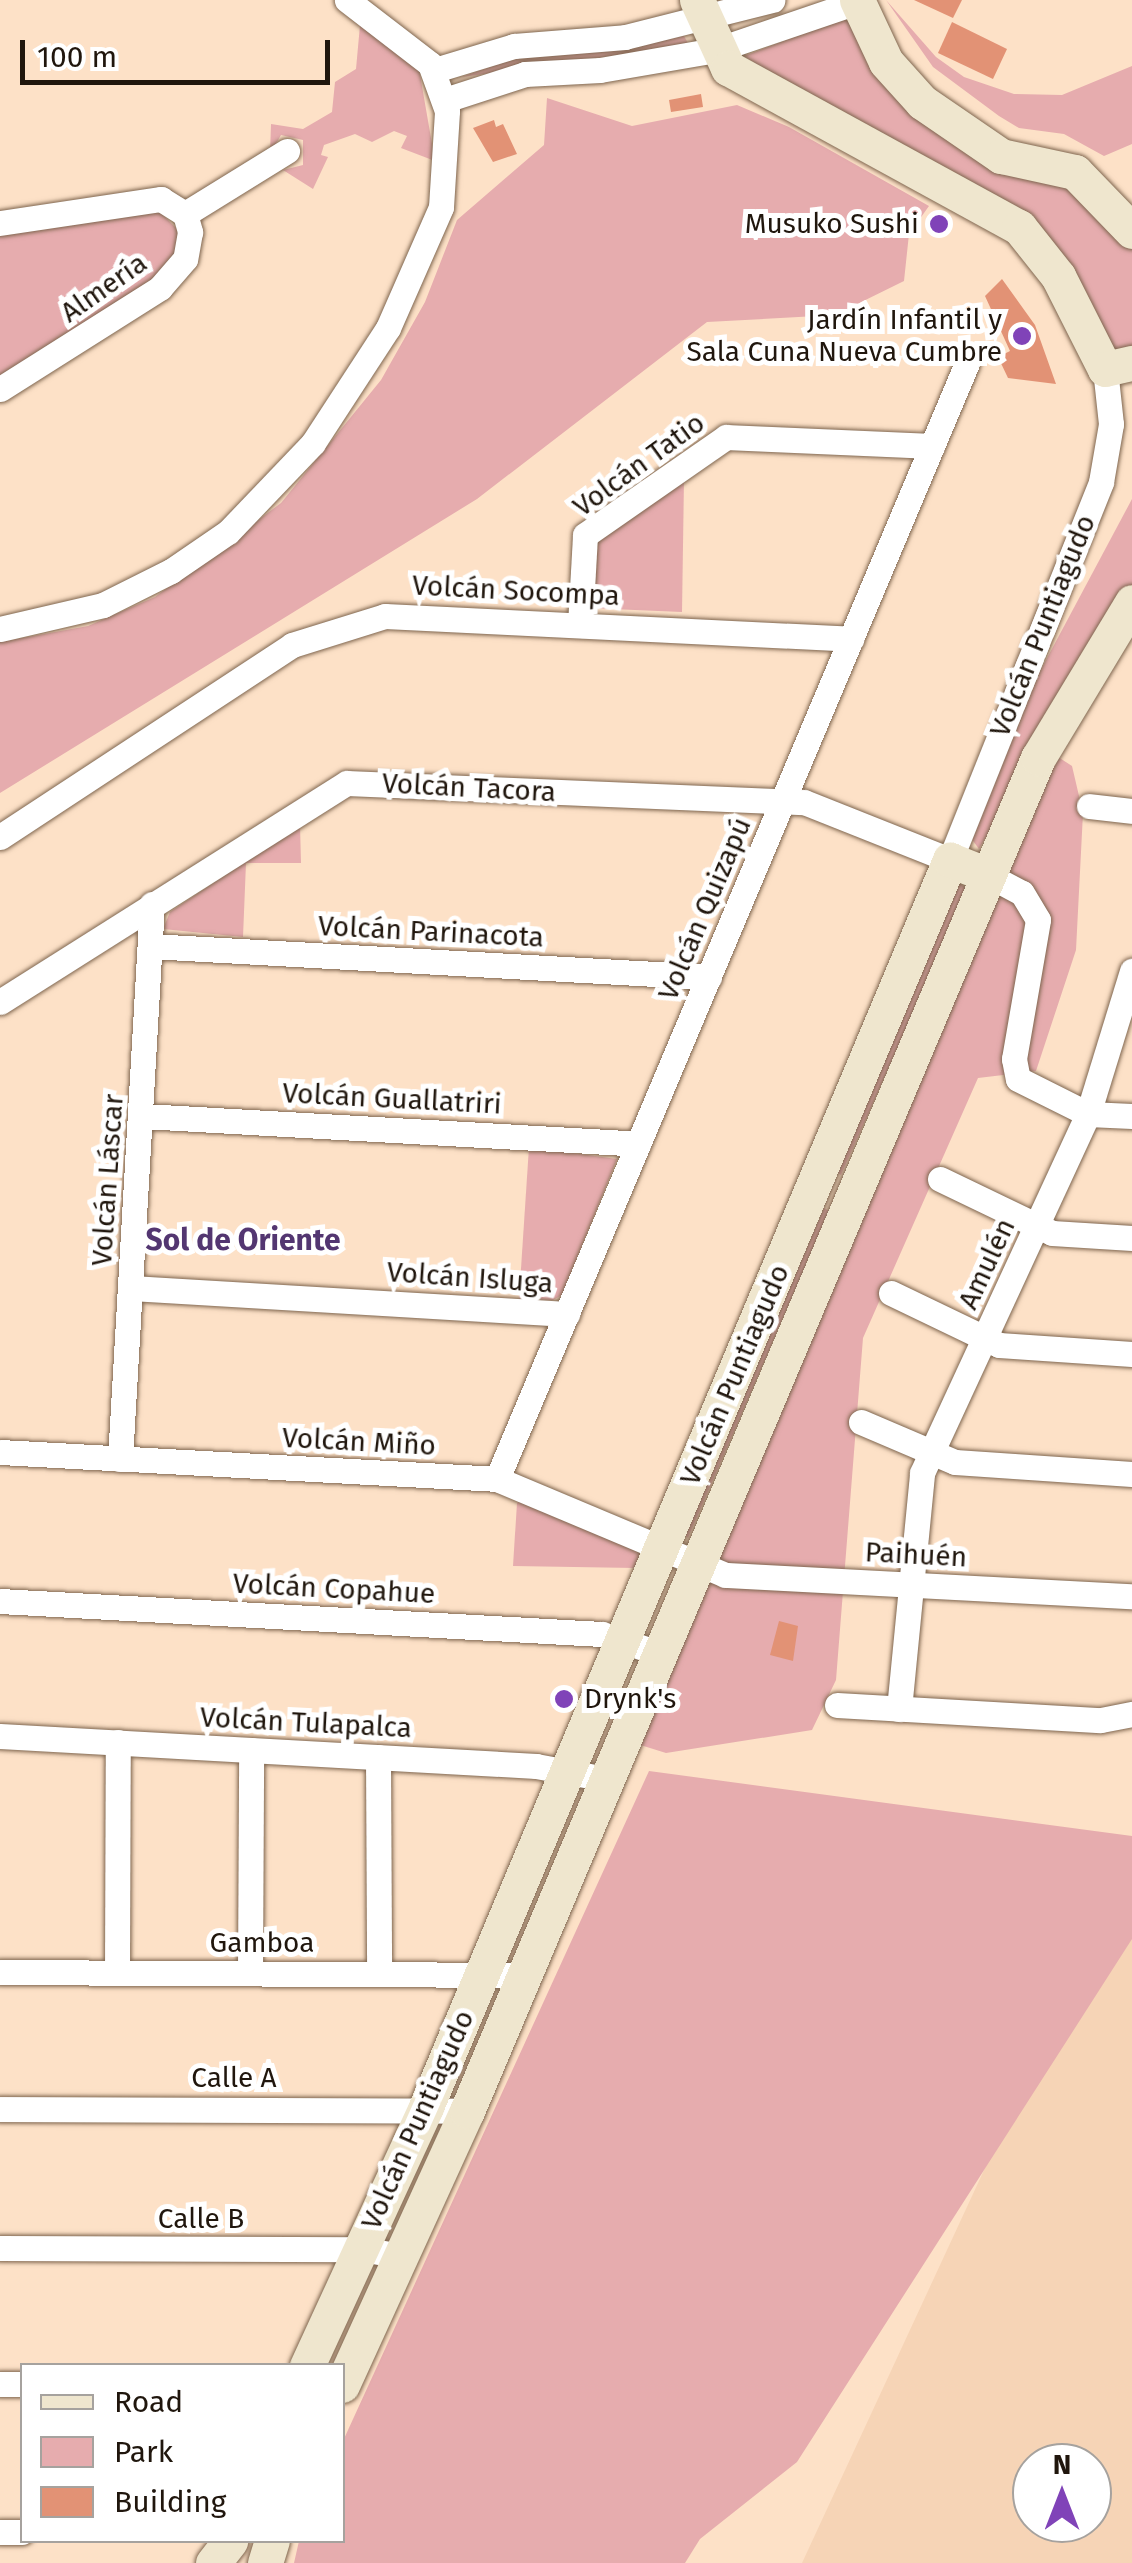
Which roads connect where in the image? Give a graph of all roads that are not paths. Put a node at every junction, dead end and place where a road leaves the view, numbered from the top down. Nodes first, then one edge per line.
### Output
1 (347, 0) edge
2 (772, 0) edge
3 (857, 1) edge
4 (706, 24) edge
5 (440, 82) junction
6 (287, 151) dead end
7 (185, 214) junction
8 (0, 223) edge
9 (1132, 231) edge
10 (967, 362) dead end
11 (1118, 366) edge
12 (0, 389) edge
13 (932, 446) junction
14 (1132, 602) edge
15 (580, 625) junction
16 (0, 629) edge
17 (1119, 638) edge
18 (851, 639) junction
19 (782, 802) junction
20 (1090, 806) dead end
21 (1132, 811) edge
22 (0, 837) edge
23 (950, 860) junction
24 (988, 875) junction
25 (152, 904) junction
26 (150, 946) junction
27 (1132, 971) edge
28 (709, 977) junction
29 (0, 1002) edge
30 (1088, 1114) junction
31 (143, 1116) junction
32 (1132, 1116) edge
33 (638, 1144) junction
34 (940, 1180) dead end
35 (815, 1183) junction
36 (851, 1200) junction
37 (1039, 1226) junction
38 (1132, 1238) edge
39 (130, 1288) junction
40 (891, 1293) dead end
41 (567, 1314) junction
42 (985, 1340) junction
43 (1132, 1354) edge
44 (861, 1422) dead end
45 (0, 1452) edge
46 (931, 1454) junction
47 (120, 1459) junction
48 (1132, 1474) edge
49 (497, 1480) junction
50 (662, 1546) junction
51 (699, 1564) junction
52 (910, 1584) junction
53 (1132, 1596) edge
54 (0, 1600) edge
55 (623, 1638) junction
56 (661, 1654) junction
57 (836, 1706) dead end
58 (899, 1709) junction
59 (1132, 1714) edge
60 (0, 1736) edge
61 (118, 1742) junction
62 (251, 1750) junction
63 (378, 1757) junction
64 (568, 1769) junction
65 (606, 1779) junction
66 (0, 1972) edge
67 (117, 1972) junction
68 (250, 1973) junction
69 (378, 1974) junction
70 (483, 1974) junction
71 (524, 1975) junction
72 (0, 2108) edge
73 (426, 2108) junction
74 (467, 2110) junction
75 (0, 2248) edge
76 (361, 2249) junction
77 (400, 2256) junction
78 (308, 2363) edge
79 (345, 2379) edge
80 (228, 2543) edge
81 (213, 2563) edge

1 - 5 street
2 - 4 street
3 - 4 street
3 - 9 main road
4 - 5 street
4 - 11 main road, Volcán Puntiagudo
5 - 16 street
6 - 7 street
7 - 8 street
7 - 12 street, Almería
10 - 13 street, Volcán Quizapú
11 - 23 street, Volcán Puntiagudo
13 - 15 street, Volcán Tatio
13 - 18 street, Volcán Quizapú
14 - 17 main road, Volcán Puntiagudo
15 - 18 street, Volcán Socompa
15 - 22 street, Volcán Socompa
17 - 24 main road, Volcán Puntiagudo
18 - 19 street, Volcán Quizapú
19 - 23 street, Volcán Tacora
19 - 25 street, Volcán Tacora
19 - 28 street, Volcán Quizapú
20 - 21 street
23 - 24 main road, Volcán Tacora
23 - 35 main road, Volcán Puntiagudo
24 - 30 street
24 - 36 main road, Volcán Puntiagudo
25 - 26 street, Volcán Láscar
25 - 29 street, Volcán Tacora
26 - 28 street, Volcán Parinacota
26 - 31 street, Volcán Láscar
27 - 30 street, Amulén
28 - 33 street, Volcán Quizapú
30 - 32 street
30 - 37 street, Amulén
31 - 33 street, Volcán Guallatriri
31 - 39 street, Volcán Láscar
33 - 41 street, Volcán Quizapú
34 - 37 street
35 - 36 main road
35 - 50 main road, Volcán Puntiagudo
36 - 51 main road, Volcán Puntiagudo
37 - 38 street
37 - 42 street, Amulén
39 - 41 street, Volcán Isluga
39 - 47 street, Volcán Láscar
40 - 42 street
41 - 49 street, Volcán Quizapú
42 - 43 street
42 - 46 street, Amulén
44 - 46 street
45 - 47 street, Volcán Miño
46 - 48 street
46 - 52 street, Amulén
47 - 49 street, Volcán Miño
49 - 50 street, Volcán Miño
50 - 51 street, Volcán Miño
50 - 55 main road, Volcán Puntiagudo
51 - 52 street, Paihuén
51 - 56 main road, Volcán Puntiagudo
52 - 53 street, Paihuén
52 - 58 street, Amulén
54 - 55 street, Volcán Copahue
55 - 56 street, Volcán Copahue
55 - 64 main road, Volcán Puntiagudo
56 - 65 main road, Volcán Puntiagudo
57 - 58 street
58 - 59 street
60 - 61 street, Volcán Tulapalca
61 - 62 street, Volcán Tulapalca
61 - 67 street
62 - 63 street, Volcán Tulapalca
62 - 68 street
63 - 64 street, Volcán Tulapalca
63 - 69 street
64 - 65 street, Volcán Tulapalca
64 - 70 main road, Volcán Puntiagudo
65 - 71 main road, Volcán Puntiagudo
66 - 67 street, Gamboa
67 - 68 street, Gamboa
68 - 69 street, Gamboa
69 - 70 street, Gamboa
70 - 71 street, Gamboa
70 - 73 main road, Volcán Puntiagudo
71 - 74 main road, Volcán Puntiagudo
72 - 73 street, Calle A
73 - 74 street, Calle A
73 - 76 main road, Volcán Puntiagudo
74 - 77 main road, Volcán Puntiagudo
75 - 76 street, Calle B
76 - 77 street, Calle B
76 - 78 main road, Volcán Puntiagudo
77 - 79 main road, Volcán Puntiagudo
80 - 81 main road

